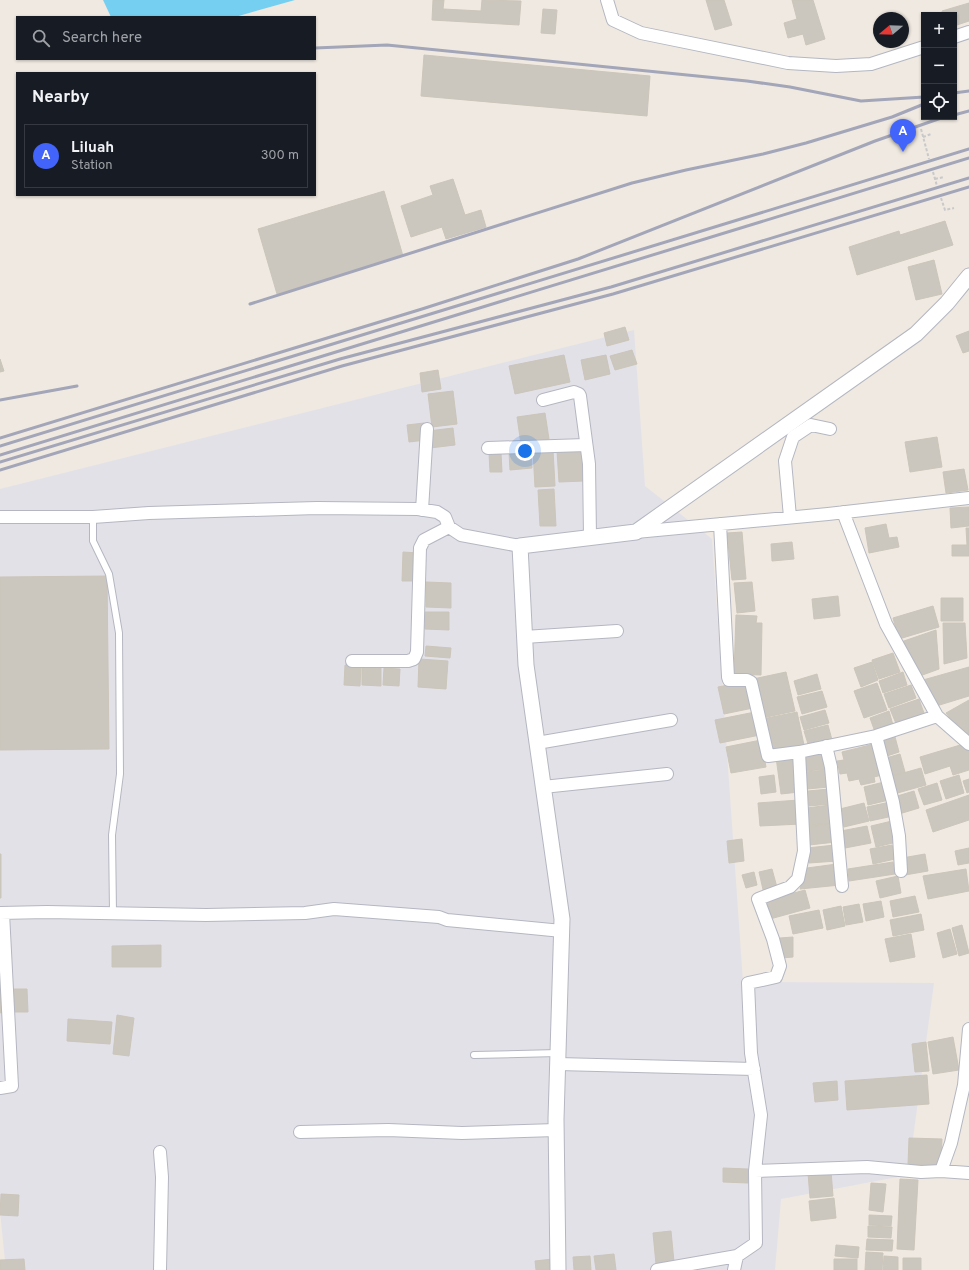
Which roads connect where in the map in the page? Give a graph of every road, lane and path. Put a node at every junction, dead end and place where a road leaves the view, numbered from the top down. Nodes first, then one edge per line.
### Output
1 (607, 0) edge
2 (969, 32) edge
3 (957, 36) edge
4 (921, 48) edge
5 (921, 129) dead end
6 (931, 134) dead end
7 (923, 137) junction
8 (929, 159) dead end
9 (933, 172) dead end
10 (944, 177) dead end
11 (935, 179) junction
12 (937, 186) dead end
13 (941, 198) dead end
14 (954, 208) dead end
15 (969, 276) edge
16 (542, 400) dead end
17 (830, 428) dead end
18 (427, 429) dead end
19 (586, 445) junction
20 (488, 448) dead end
21 (969, 498) edge
22 (422, 510) junction
23 (843, 512) junction
24 (0, 517) edge
25 (93, 517) junction
26 (790, 517) junction
27 (720, 524) junction
28 (449, 527) junction
29 (636, 532) junction
30 (590, 537) junction
31 (520, 546) junction
32 (617, 631) dead end
33 (524, 637) junction
34 (352, 661) dead end
35 (937, 716) junction
36 (671, 720) dead end
37 (876, 736) junction
38 (537, 743) junction
39 (969, 744) edge
40 (826, 746) junction
41 (799, 752) junction
42 (667, 774) dead end
43 (543, 787) junction
44 (901, 871) dead end
45 (842, 886) dead end
46 (1, 913) edge
47 (114, 913) junction
48 (562, 931) junction
49 (969, 1029) edge
50 (474, 1055) dead end
51 (558, 1059) junction
52 (754, 1069) junction
53 (0, 1088) edge
54 (556, 1130) junction
55 (300, 1132) dead end
56 (160, 1152) dead end
57 (755, 1171) junction
58 (940, 1172) junction
59 (969, 1173) edge
60 (737, 1256) junction
61 (160, 1270) edge
62 (558, 1270) edge
63 (657, 1270) edge
64 (734, 1270) edge

1 - 4 street
2 - 3 street
5 - 7 path
6 - 7 path
7 - 8 path
9 - 11 path
10 - 11 path
11 - 12 path
13 - 14 path
15 - 29 street
16 - 19 street
17 - 26 street
18 - 22 street
19 - 20 street
19 - 30 street
21 - 23 street
22 - 25 street
22 - 28 street
23 - 26 street
23 - 35 street
24 - 25 street
25 - 47 lane
26 - 27 street
27 - 29 street
27 - 41 street
28 - 31 street
28 - 34 street
29 - 30 street
30 - 31 street
31 - 33 street
32 - 33 street
33 - 38 street
35 - 37 street
35 - 39 street
36 - 38 street
37 - 40 street
37 - 44 street
38 - 43 street
40 - 41 street
40 - 45 street
41 - 52 street
42 - 43 street
43 - 48 street
46 - 47 street
46 - 53 street
47 - 48 street
48 - 51 street
49 - 58 street
50 - 51 lane
51 - 52 street
51 - 54 street
52 - 57 street
54 - 55 street
54 - 62 street
56 - 61 street
57 - 58 street
57 - 60 street
58 - 59 street
60 - 63 street
60 - 64 street

